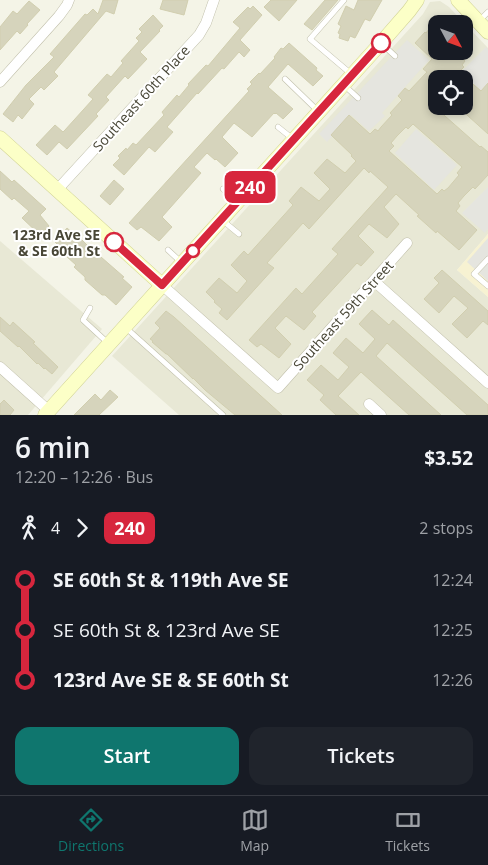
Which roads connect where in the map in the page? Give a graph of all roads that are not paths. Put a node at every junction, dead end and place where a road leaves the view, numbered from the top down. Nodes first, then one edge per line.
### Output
1 (69, 0) edge
2 (214, 0) edge
3 (344, 0) edge
4 (417, 0) edge
5 (458, 0) edge
6 (485, 22) edge
7 (381, 43) junction
8 (395, 56) dead end
9 (284, 79) dead end
10 (347, 79) junction
11 (0, 82) edge
12 (358, 98) dead end
13 (319, 111) junction
14 (278, 126) dead end
15 (0, 138) edge
16 (293, 140) junction
17 (254, 182) junction
18 (223, 188) dead end
19 (57, 190) junction
20 (272, 197) dead end
21 (237, 201) junction
22 (221, 219) junction
23 (239, 234) dead end
24 (407, 243) dead end
25 (168, 250) dead end
26 (488, 259) edge
27 (182, 263) junction
28 (374, 280) junction
29 (162, 285) junction
30 (488, 286) edge
31 (90, 308) dead end
32 (124, 327) junction
33 (108, 344) junction
34 (0, 367) edge
35 (488, 383) edge
36 (369, 404) dead end
37 (47, 413) edge
38 (223, 415) edge
39 (381, 415) edge

1 - 11 street
2 - 19 street, Southeast 60th Place
3 - 10 lane
4 - 7 street
5 - 6 street
7 - 8 lane
7 - 10 street
9 - 13 lane
10 - 12 lane
10 - 13 street
13 - 16 street
14 - 16 lane
15 - 19 street
16 - 17 street
17 - 20 lane
17 - 21 street
18 - 21 lane
19 - 29 street
21 - 22 street
22 - 23 lane
22 - 27 street
24 - 28 street, Southeast 59th Street
25 - 27 lane
26 - 30 lane
27 - 29 street
28 - 29 street, Southeast 59th Street
28 - 35 street
29 - 32 street
31 - 33 lane
32 - 33 street
32 - 38 lane
33 - 37 street
34 - 37 street
36 - 39 street

